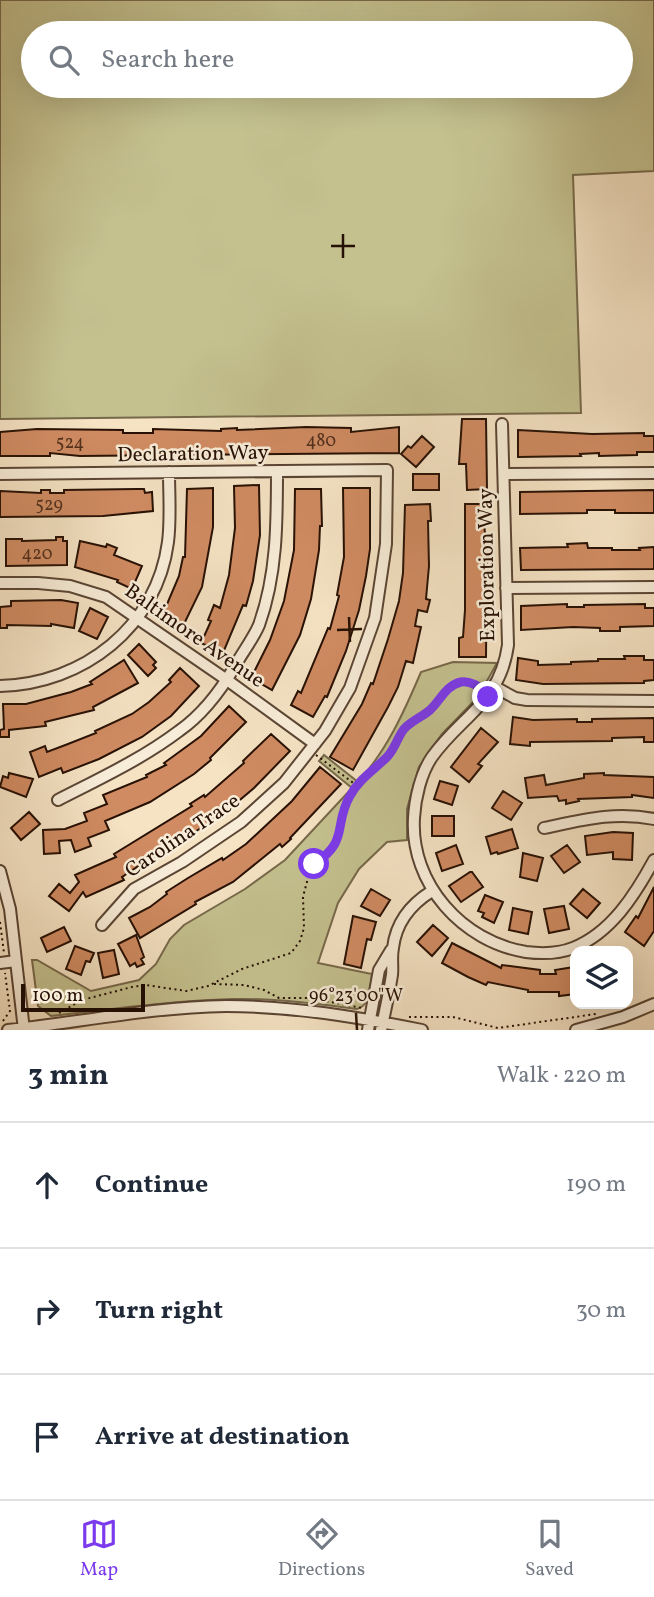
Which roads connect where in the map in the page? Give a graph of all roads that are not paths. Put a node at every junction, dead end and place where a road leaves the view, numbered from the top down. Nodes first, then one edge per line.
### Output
1 (502, 424) dead end
2 (387, 470) joint
3 (277, 471) junction
4 (169, 472) junction
5 (654, 473) edge
6 (0, 474) edge
7 (504, 474) junction
8 (0, 583) edge
9 (654, 587) edge
10 (506, 588) junction
11 (136, 618) junction
12 (227, 680) junction
13 (0, 686) edge
14 (493, 691) junction
15 (654, 701) edge
16 (315, 749) junction
17 (58, 800) dead end
18 (654, 819) edge
19 (544, 828) dead end
20 (652, 867) edge
21 (0, 871) edge
22 (432, 891) junction
23 (103, 925) dead end
24 (393, 948) junction
25 (16, 961) junction
26 (0, 963) edge
27 (654, 1004) edge
28 (370, 1020) edge
29 (382, 1026) edge
30 (24, 1027) edge
31 (8, 1030) edge
32 (422, 1030) edge
33 (576, 1030) edge

1 - 7 street, Exploration Way
2 - 3 street, Declaration Way
2 - 16 street, Carolina Trace
3 - 4 street, Declaration Way
3 - 12 street
4 - 6 street, Declaration Way
4 - 11 street
5 - 7 street
7 - 10 street, Exploration Way
8 - 11 street, Baltimore Avenue
9 - 10 street
10 - 14 street, Exploration Way
11 - 12 street, Baltimore Avenue
11 - 13 street
12 - 16 street, Baltimore Avenue
12 - 17 street
14 - 15 street
14 - 22 street, Exploration Way
16 - 23 street, Carolina Trace
18 - 19 street
20 - 22 street, Exploration Way
21 - 25 street
22 - 24 street
24 - 28 street
24 - 29 street
25 - 26 street
25 - 30 street
27 - 33 street
28 - 29 street
28 - 30 street
29 - 32 street
30 - 31 street

